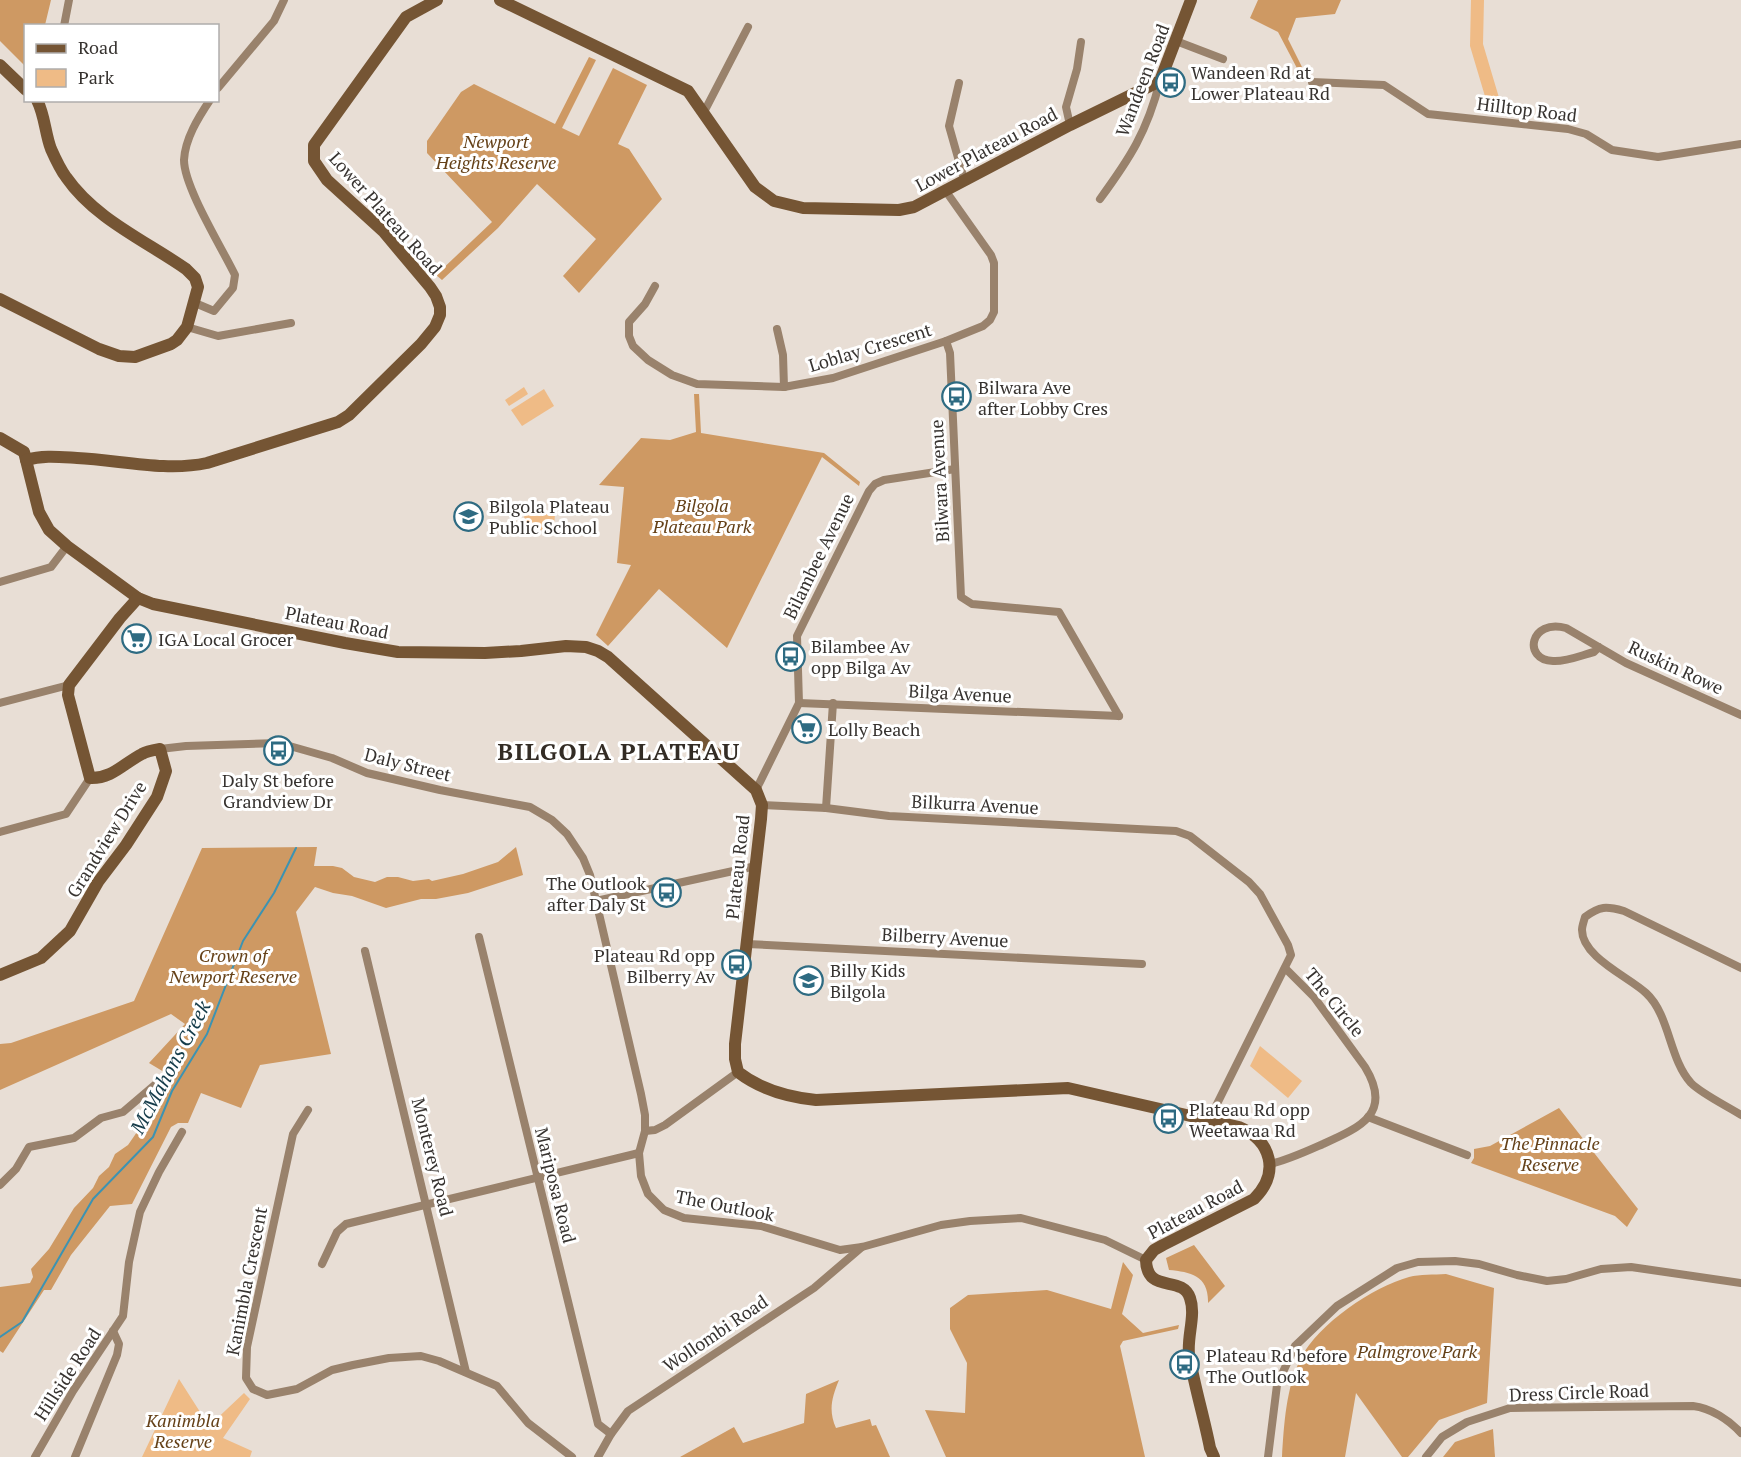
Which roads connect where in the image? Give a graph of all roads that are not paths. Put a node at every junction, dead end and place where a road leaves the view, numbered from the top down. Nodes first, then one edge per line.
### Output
1 (69, 0) edge
2 (284, 0) edge
3 (437, 0) edge
4 (500, 0) edge
5 (1191, 0) edge
6 (519, 5) edge
7 (64, 24) edge
8 (748, 27) dead end
9 (1176, 40) junction
10 (1081, 42) dead end
11 (1223, 59) dead end
12 (0, 65) edge
13 (1160, 81) junction
14 (1312, 82) dead end
15 (959, 83) dead end
16 (219, 87) edge
17 (24, 88) edge
18 (38, 102) edge
19 (209, 102) edge
20 (704, 112) junction
21 (1070, 125) junction
22 (1741, 144) edge
23 (964, 179) junction
24 (945, 190) junction
25 (1100, 199) dead end
26 (655, 286) dead end
27 (0, 299) edge
28 (195, 303) junction
29 (291, 323) dead end
30 (187, 327) junction
31 (777, 329) dead end
32 (946, 341) junction
33 (784, 387) junction
34 (0, 438) edge
35 (27, 460) junction
36 (955, 470) junction
37 (67, 546) junction
38 (0, 582) edge
39 (138, 598) junction
40 (1599, 647) junction
41 (69, 685) junction
42 (0, 703) edge
43 (800, 703) junction
44 (833, 703) junction
45 (1741, 715) edge
46 (1119, 716) joint
47 (160, 749) junction
48 (90, 778) junction
49 (756, 790) junction
50 (762, 805) junction
51 (826, 808) junction
52 (0, 832) edge
53 (1187, 835) joint
54 (756, 866) junction
55 (596, 901) junction
56 (479, 937) dead end
57 (747, 944) junction
58 (365, 951) dead end
59 (1142, 964) dead end
60 (1286, 968) junction
61 (1741, 968) edge
62 (0, 975) edge
63 (738, 1072) junction
64 (157, 1083) dead end
65 (308, 1110) dead end
66 (1741, 1115) edge
67 (1368, 1117) junction
68 (1209, 1120) junction
69 (645, 1131) junction
70 (182, 1132) dead end
71 (639, 1154) junction
72 (1467, 1155) dead end
73 (1270, 1164) junction
74 (538, 1178) junction
75 (0, 1185) edge
76 (428, 1204) junction
77 (862, 1247) junction
78 (1146, 1260) junction
79 (322, 1264) dead end
80 (1741, 1283) edge
81 (112, 1331) junction
82 (466, 1372) junction
83 (1741, 1433) edge
84 (611, 1434) junction
85 (35, 1457) edge
86 (75, 1457) edge
87 (572, 1457) edge
88 (598, 1457) edge
89 (1214, 1457) edge
90 (1268, 1457) edge
91 (1426, 1457) edge

1 - 7 street
2 - 16 street
3 - 35 street, Lower Plateau Road
4 - 6 street, Lower Plateau Road
5 - 9 street, Wandeen Road
6 - 20 street, Lower Plateau Road
8 - 20 street
9 - 11 street
9 - 13 street, Wandeen Road
10 - 21 street
12 - 17 street
13 - 21 street, Lower Plateau Road
13 - 25 street, Wandeen Road
14 - 22 street, Hilltop Road
15 - 23 street
18 - 28 street
19 - 28 street
20 - 24 street, Lower Plateau Road
21 - 23 street, Lower Plateau Road
23 - 24 street, Lower Plateau Road
24 - 32 street
26 - 33 street, Loblay Crescent
27 - 30 street
28 - 30 street
29 - 30 street
31 - 33 street
32 - 33 street, Loblay Crescent
32 - 36 street, Bilwara Avenue
34 - 35 street
35 - 37 street, Plateau Road
36 - 43 street, Bilambee Avenue
36 - 46 street, Bilwara Avenue
37 - 38 street
37 - 39 street, Plateau Road
39 - 41 street
39 - 49 street, Plateau Road
40 - 40 street, Ruskin Rowe
40 - 45 street, Ruskin Rowe
41 - 42 street
41 - 48 street
43 - 44 street, Bilga Avenue
43 - 49 street
44 - 46 street, Bilga Avenue
44 - 51 street
47 - 48 street, Grandview Drive
47 - 55 street, Daly Street
47 - 62 street, Grandview Drive
48 - 52 street
49 - 50 street, Plateau Road
50 - 51 street, Bilkurra Avenue
50 - 54 street, Plateau Road
51 - 53 street, Bilkurra Avenue
53 - 60 street, The Circle
54 - 55 street
54 - 57 street, Plateau Road
55 - 69 street, The Outlook
56 - 74 street, Mariposa Road
57 - 59 street, Bilberry Avenue
57 - 63 street, Plateau Road
58 - 76 street, Monterey Road
60 - 67 street, The Circle
60 - 68 street
61 - 66 street
63 - 68 street
63 - 69 street
64 - 75 street
65 - 82 street, Kanimbla Crescent
67 - 72 street
67 - 73 street
68 - 73 street
69 - 71 street, The Outlook
70 - 81 street
71 - 74 street
71 - 77 street, The Outlook
73 - 78 street, Plateau Road
74 - 76 street
74 - 84 street, Mariposa Road
76 - 79 street
76 - 82 street, Monterey Road
77 - 78 street, The Outlook
77 - 84 street, Wollombi Road
78 - 89 street, Plateau Road
80 - 90 street
81 - 85 street, Hillside Road
81 - 86 street, Hillside Road
82 - 87 street, Kanimbla Crescent
83 - 91 street, Dress Circle Road
84 - 88 street, Wollombi Road

